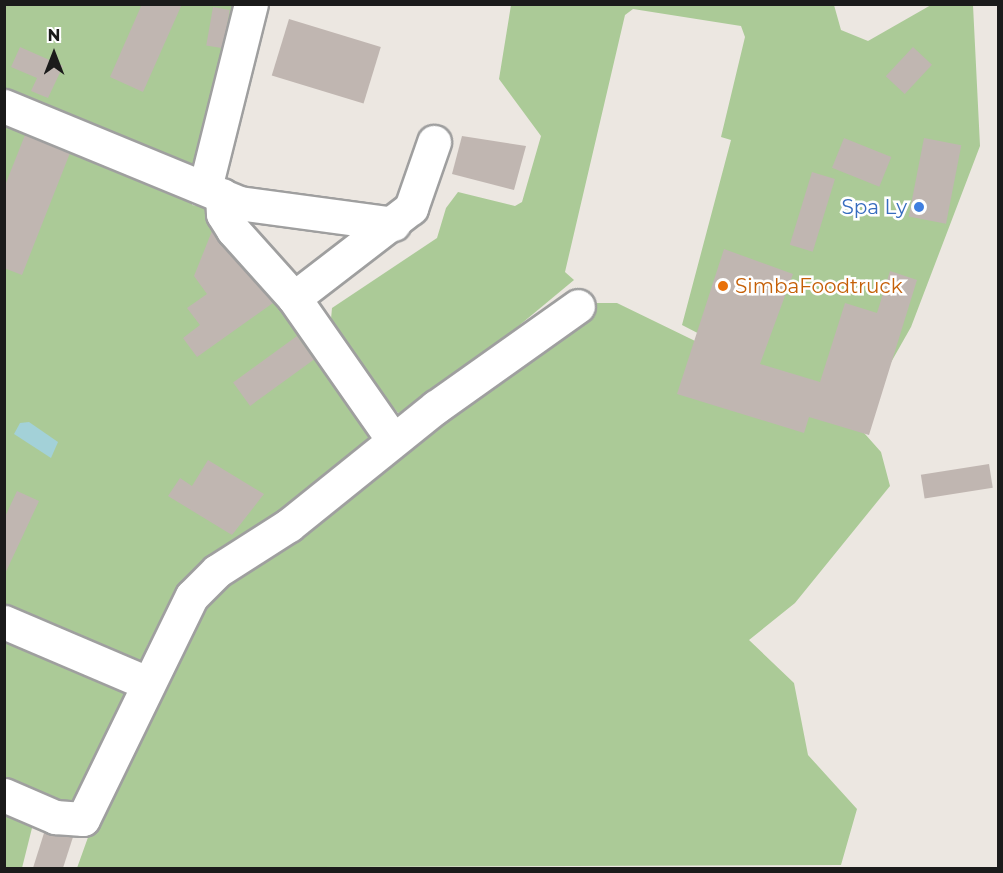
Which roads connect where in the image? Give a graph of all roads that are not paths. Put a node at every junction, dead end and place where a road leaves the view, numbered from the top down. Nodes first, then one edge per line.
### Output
1 (251, 4) edge
2 (4, 106) edge
3 (434, 142) dead end
4 (213, 192) junction
5 (394, 224) junction
6 (294, 298) junction
7 (578, 306) dead end
8 (393, 440) junction
9 (4, 621) edge
10 (147, 683) junction
11 (4, 795) edge

1 - 4 street
2 - 4 street
3 - 5 street
4 - 5 street
4 - 6 street
5 - 6 street
6 - 8 street
7 - 8 street
8 - 10 street
9 - 10 street
10 - 11 street

